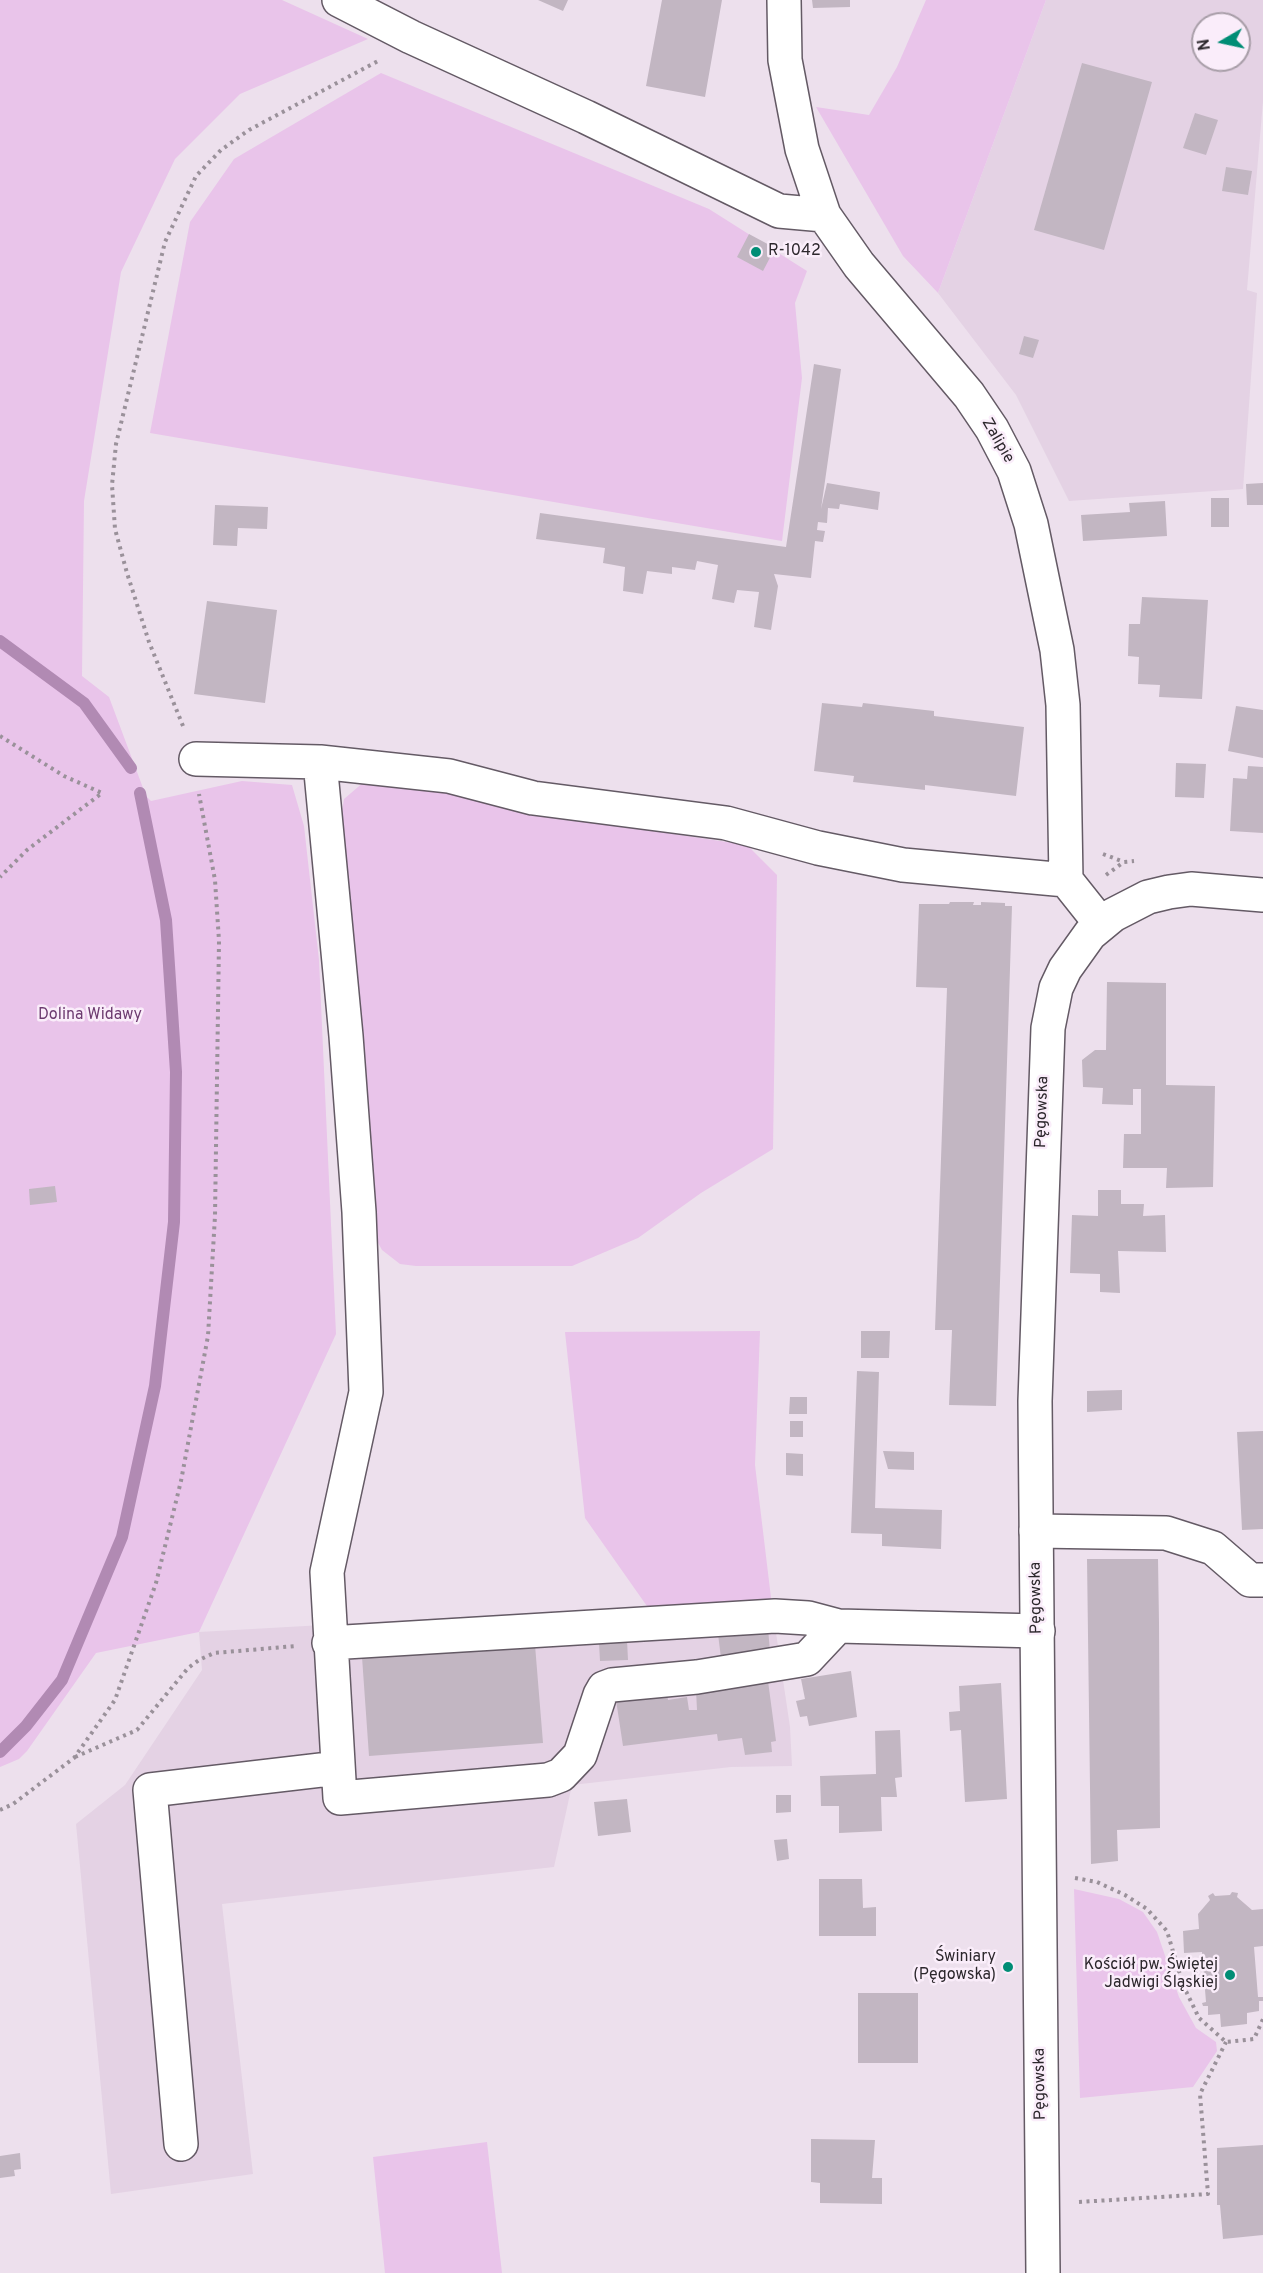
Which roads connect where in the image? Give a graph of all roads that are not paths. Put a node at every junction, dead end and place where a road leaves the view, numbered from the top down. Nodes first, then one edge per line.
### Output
1 (339, 0) edge
2 (784, 0) edge
3 (824, 215) junction
4 (196, 759) road end
5 (320, 762) junction
6 (1066, 880) junction
7 (1263, 895) edge
8 (1095, 929) junction
9 (1036, 1531) junction
10 (1263, 1580) edge
11 (838, 1626) junction
12 (1038, 1631) junction
13 (329, 1643) junction
14 (338, 1768) junction
15 (181, 2144) dead end
16 (1043, 2273) edge

1 - 3 street
2 - 3 street, Zalipie
3 - 6 street, Zalipie
4 - 5 street
5 - 6 street
5 - 13 street
6 - 8 street
7 - 8 street, Pęgowska
8 - 9 street, Pęgowska
9 - 10 street
9 - 12 street, Pęgowska
11 - 12 street
11 - 13 street
11 - 14 street
12 - 16 street, Pęgowska
13 - 14 street
14 - 15 street

